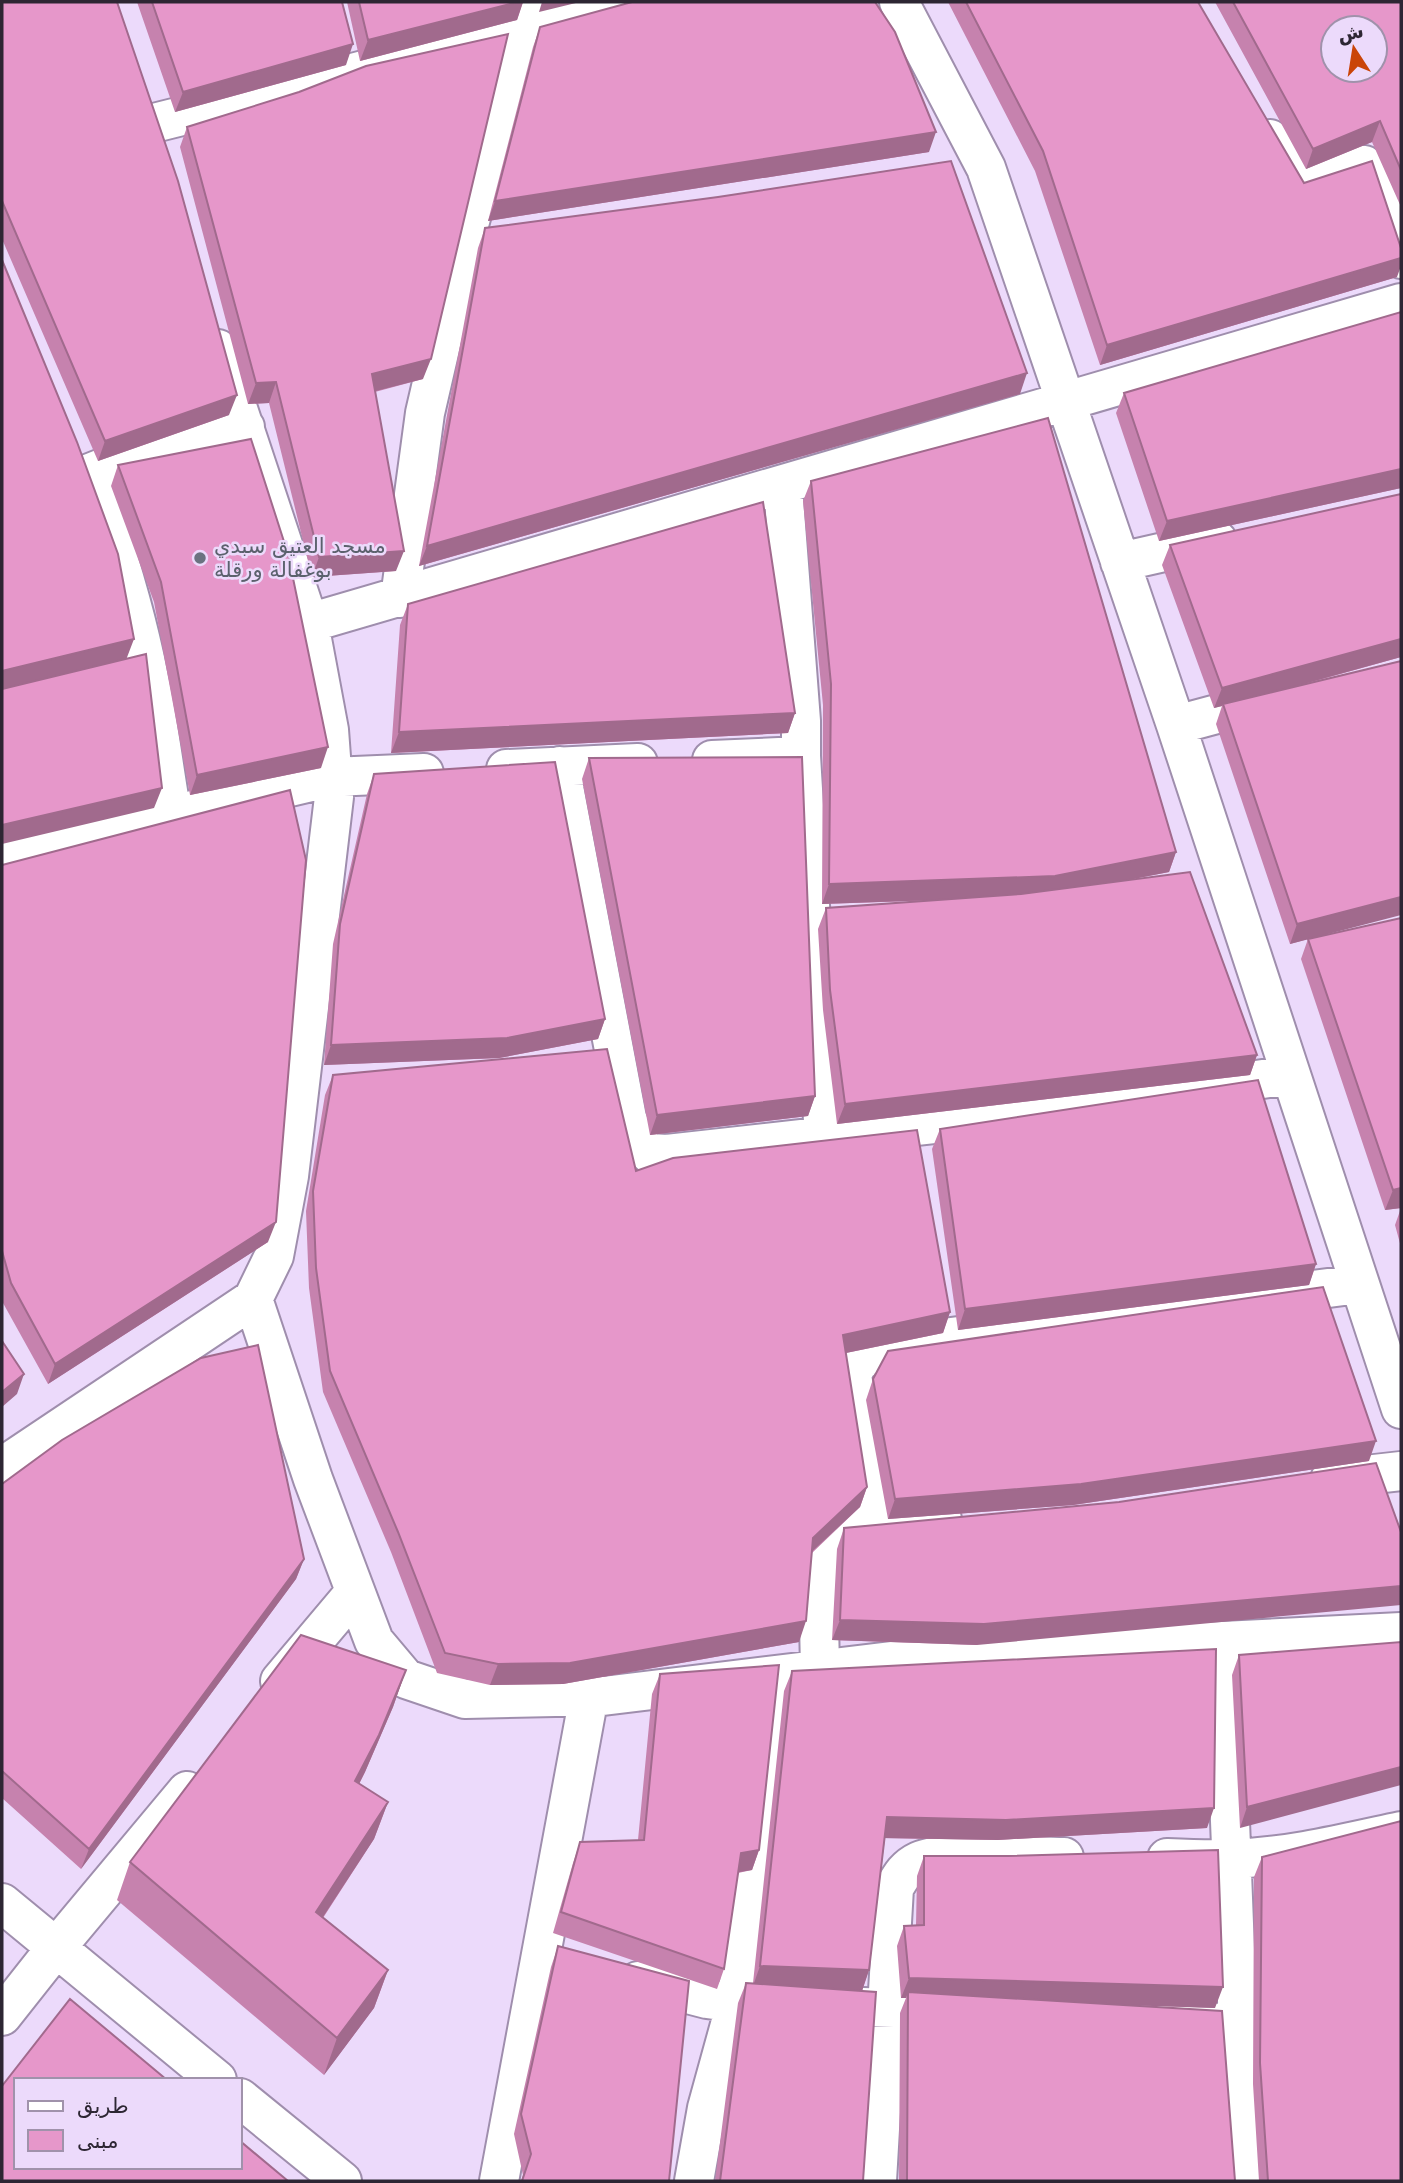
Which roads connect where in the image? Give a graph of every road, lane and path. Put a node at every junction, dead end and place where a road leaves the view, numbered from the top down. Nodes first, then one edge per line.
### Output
1 (621, 2) edge
2 (899, 2) edge
3 (525, 15) edge
4 (130, 89) edge
5 (1254, 108) edge
6 (142, 126) junction
7 (155, 164) edge
8 (986, 168) junction
9 (945, 174) edge
10 (507, 231) edge
11 (466, 236) junction
12 (1401, 259) edge
13 (1401, 303) edge
14 (208, 319) edge
15 (1066, 403) junction
16 (245, 427) junction
17 (783, 486) junction
18 (1254, 532) edge
19 (1120, 562) junction
20 (400, 598) junction
21 (309, 623) junction
22 (1296, 692) edge
23 (1176, 725) junction
24 (802, 756) junction
25 (560, 766) junction
26 (332, 777) junction
27 (172, 815) junction
28 (2, 855) edge
29 (1290, 1075) junction
30 (912, 1126) junction
31 (824, 1137) junction
32 (919, 1166) edge
33 (1359, 1283) junction
34 (943, 1297) edge
35 (253, 1299) junction
36 (951, 1337) junction
37 (1401, 1409) edge
38 (2, 1467) edge
39 (1401, 1471) edge
40 (1293, 1483) edge
41 (982, 1516) edge
42 (875, 1525) junction
43 (355, 1592) junction
44 (1401, 1632) edge
45 (1223, 1641) junction
46 (804, 1673) junction
47 (589, 1696) junction
48 (261, 1704) edge
49 (207, 1768) edge
50 (1401, 1830) edge
51 (1095, 1857) edge
52 (1136, 1858) edge
53 (1231, 1859) junction
54 (2, 1903) edge
55 (55, 1949) junction
56 (541, 1956) junction
57 (736, 2003) junction
58 (888, 2007) junction
59 (993, 2011) edge
60 (2, 2016) edge
61 (1142, 2019) edge
62 (1238, 2024) junction
63 (215, 2078) edge
64 (242, 2100) edge
65 (342, 2181) edge
66 (499, 2181) edge
67 (694, 2181) edge
68 (877, 2181) edge
69 (1244, 2181) edge

1 - 3 street
2 - 8 street
3 - 6 street
3 - 11 street
4 - 6 street
5 - 12 street
6 - 7 street
8 - 9 street
8 - 15 street
10 - 11 street
11 - 20 street
13 - 15 street
14 - 16 street
15 - 17 street
15 - 19 street
16 - 21 street
16 - 27 street
17 - 20 street
17 - 24 street
18 - 19 street
19 - 23 street
20 - 21 street
21 - 26 street
22 - 23 street
23 - 29 street
24 - 25 street
24 - 31 street
25 - 26 street
25 - 31 street
26 - 27 street
26 - 35 street
27 - 28 street
29 - 30 street
29 - 33 street
30 - 31 street
30 - 32 street
33 - 36 street
33 - 37 street
34 - 36 street
35 - 38 street
35 - 43 street
36 - 42 street
39 - 40 street
41 - 42 street
42 - 46 street
43 - 47 street
43 - 48 street
44 - 45 street
45 - 46 street
45 - 53 street
46 - 47 street
46 - 57 street
47 - 56 street
49 - 55 street
50 - 53 street
51 - 58 street
52 - 53 street
53 - 62 street
54 - 55 street
55 - 60 street
55 - 63 street
56 - 57 street
56 - 66 street
57 - 58 street
57 - 67 street
58 - 59 street
58 - 68 street
61 - 62 street
62 - 69 street
64 - 65 street

